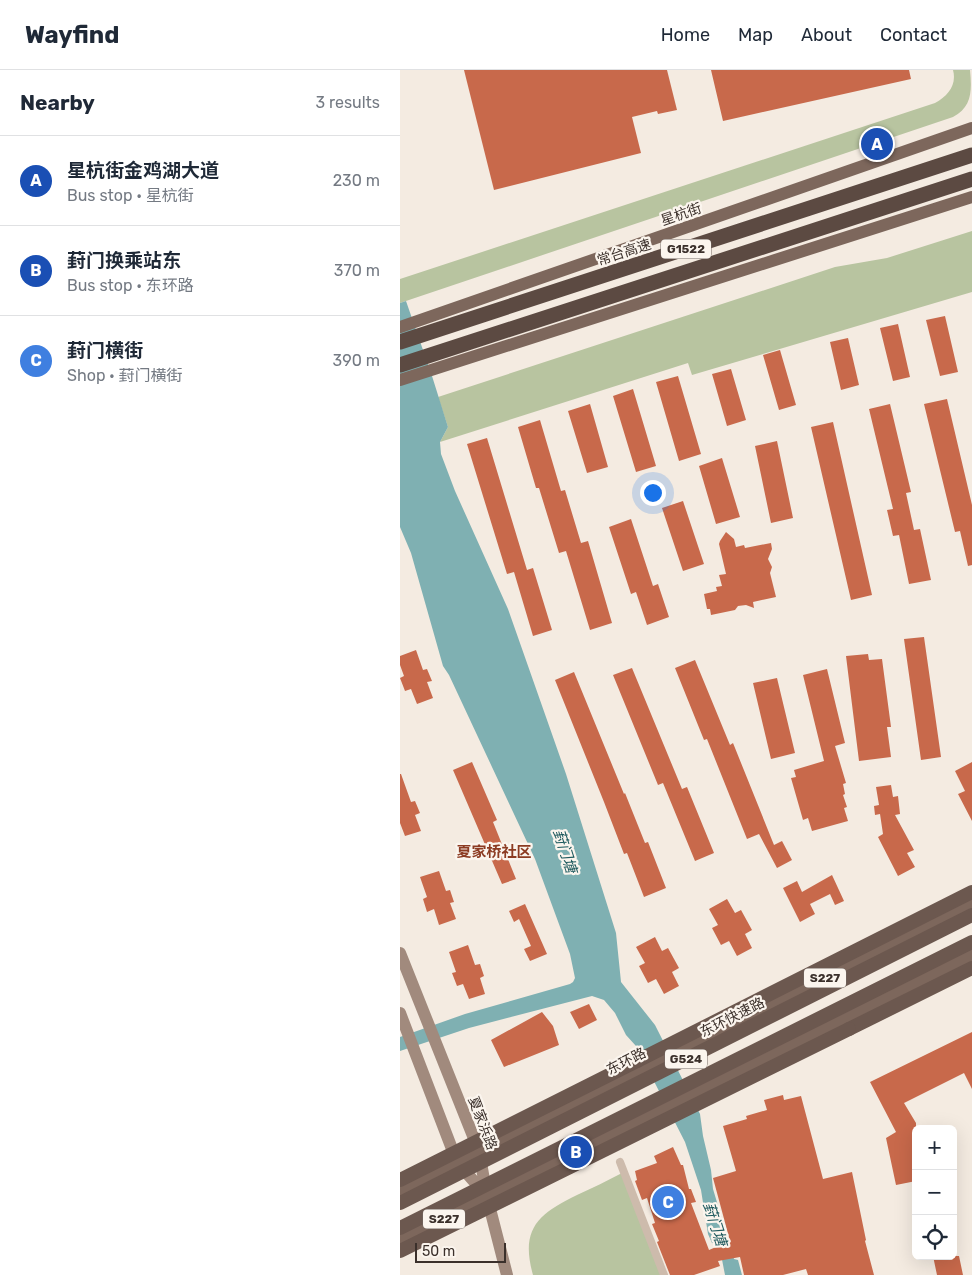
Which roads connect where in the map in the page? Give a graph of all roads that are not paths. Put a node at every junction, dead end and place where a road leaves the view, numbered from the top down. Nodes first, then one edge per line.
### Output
1 (972, 128) edge
2 (972, 155) edge
3 (972, 179) edge
4 (972, 197) edge
5 (400, 327) edge
6 (400, 342) edge
7 (400, 365) edge
8 (400, 380) edge
9 (972, 892) edge
10 (972, 903) edge
11 (972, 915) edge
12 (972, 942) edge
13 (400, 953) edge
14 (972, 955) edge
15 (972, 968) edge
16 (400, 1013) edge
17 (479, 1151) junction
18 (457, 1162) junction
19 (620, 1162) dead end
20 (400, 1180) edge
21 (400, 1191) edge
22 (488, 1197) junction
23 (400, 1203) edge
24 (400, 1228) edge
25 (400, 1240) edge
26 (400, 1251) edge
27 (507, 1275) edge
28 (664, 1275) edge

1 - 5 main road, 星杭街
2 - 6 highway, 常台高速 / G1522
3 - 7 highway, G1522
4 - 8 main road
9 - 20 highway, bridge
10 - 17 main road, 东环路 / S227
11 - 23 highway, 东环快速路 / G524, bridge
12 - 24 highway, G524, bridge
13 - 17 main road, 夏家浜路
14 - 22 main road, S227
15 - 26 highway, bridge
16 - 18 main road
17 - 18 main road, 东环路 / S227
17 - 22 main road, 夏家浜路
18 - 21 main road, 东环路 / S227
18 - 22 main road
19 - 28 street
22 - 25 main road, S227
22 - 27 main road, 夏家浜路

